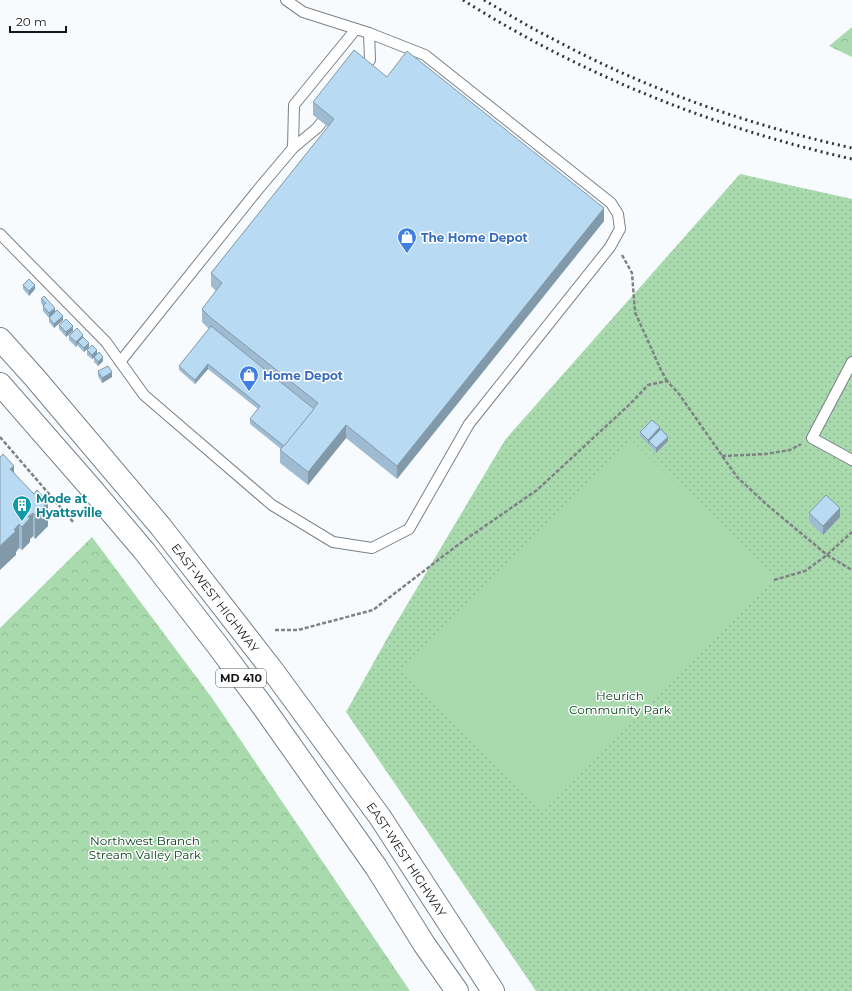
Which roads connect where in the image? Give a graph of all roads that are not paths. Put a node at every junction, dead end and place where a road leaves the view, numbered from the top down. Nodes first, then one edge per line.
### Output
1 (286, 0) edge
2 (356, 29) junction
3 (369, 33) junction
4 (355, 79) edge
5 (336, 104) edge
6 (293, 148) junction
7 (0, 234) edge
8 (0, 339) edge
9 (120, 362) junction
10 (852, 362) edge
11 (0, 384) edge
12 (852, 460) edge
13 (457, 991) edge
14 (493, 991) edge

1 - 2 lane
2 - 3 lane
2 - 6 lane
3 - 4 lane
3 - 9 lane
5 - 6 lane
6 - 9 lane
7 - 9 lane
8 - 14 main road, EAST-WEST HIGHWAY / MD 410
10 - 12 lane
11 - 13 main road, MD 410

